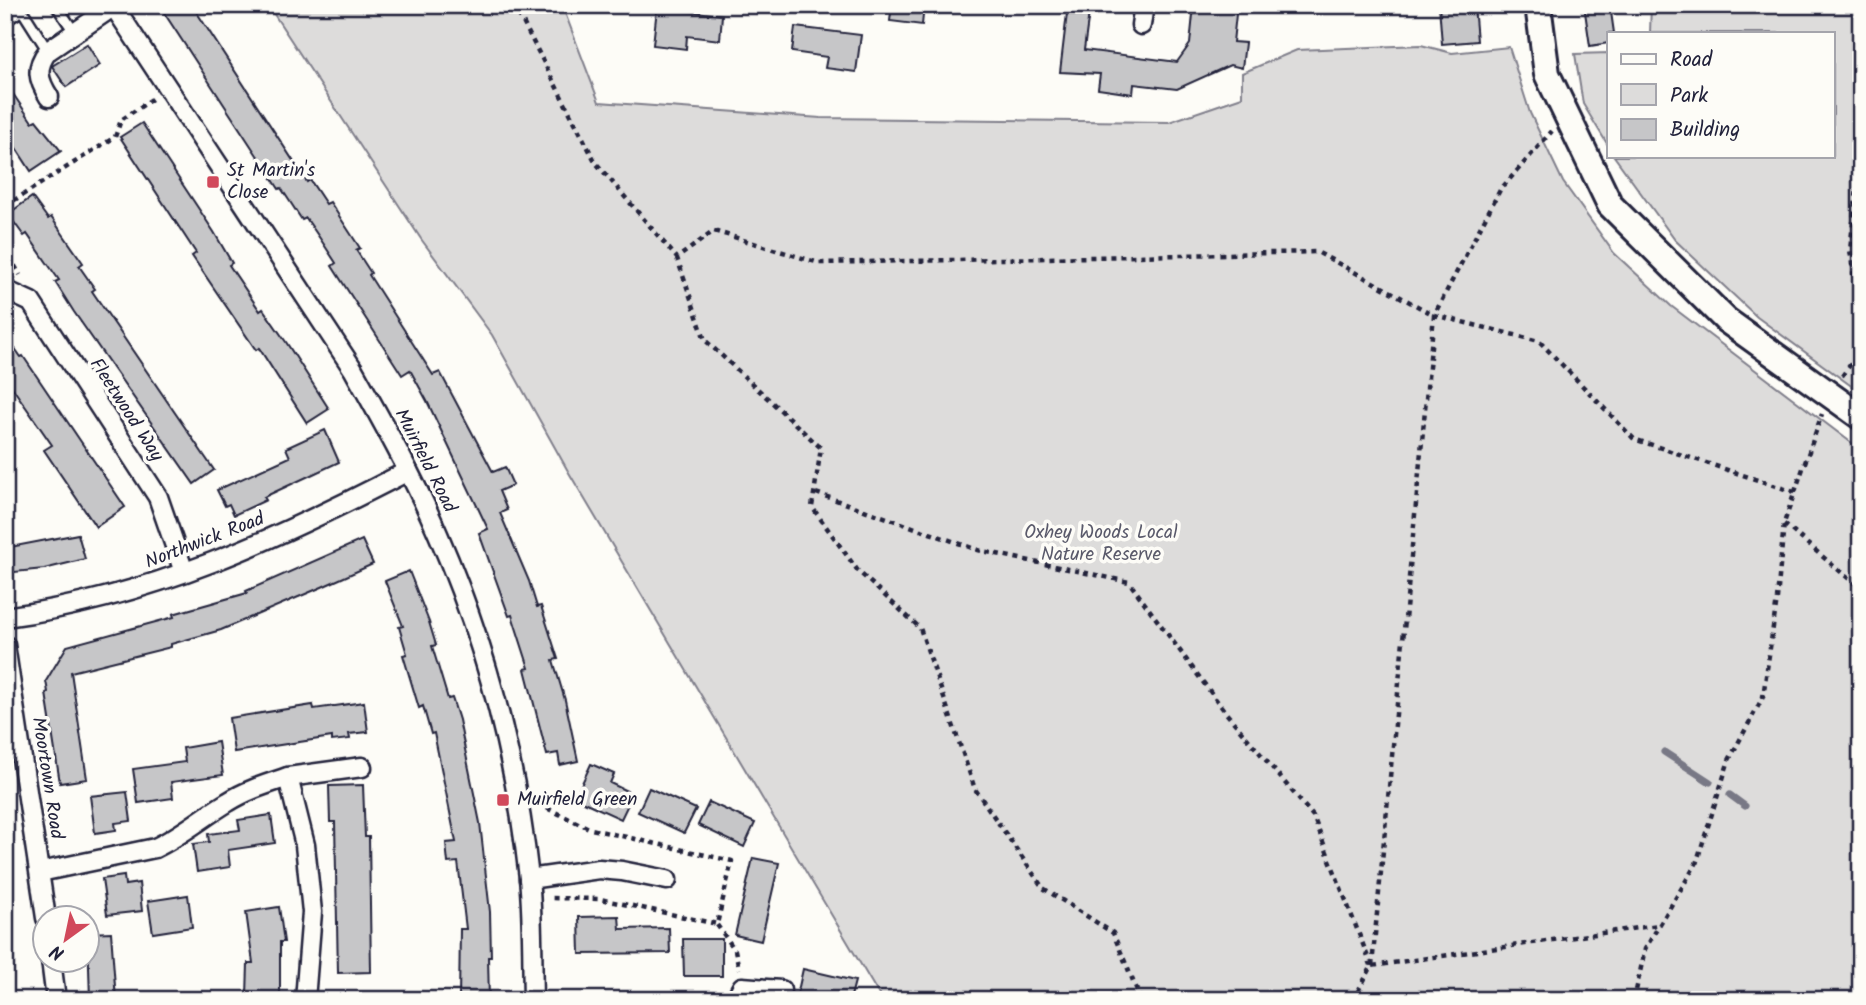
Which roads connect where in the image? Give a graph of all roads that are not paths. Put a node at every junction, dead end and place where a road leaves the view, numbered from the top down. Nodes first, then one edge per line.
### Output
1 (56, 5) edge
2 (1144, 5) edge
3 (1538, 5) edge
4 (114, 6) edge
5 (5, 22) edge
6 (1141, 25) dead end
7 (75, 33) junction
8 (48, 51) junction
9 (50, 97) dead end
10 (5, 290) edge
11 (1861, 417) edge
12 (408, 471) junction
13 (184, 572) junction
14 (5, 617) edge
15 (5, 645) edge
16 (362, 767) dead end
17 (288, 777) junction
18 (40, 872) junction
19 (529, 879) junction
20 (667, 880) dead end
21 (44, 904) edge
22 (53, 974) edge
23 (781, 990) dead end
24 (739, 994) edge
25 (56, 1000) edge
26 (305, 1000) edge
27 (533, 1000) edge

1 - 7 lane
2 - 6 street
3 - 11 main road
4 - 7 street
4 - 12 street, Muirfield Road
5 - 8 lane
7 - 8 street
8 - 9 street
10 - 13 street, Fleetwood Way
12 - 13 street, Northwick Road
12 - 19 street, Muirfield Road
13 - 14 street, Northwick Road
15 - 18 street, Moortown Road
16 - 17 street
17 - 18 street
17 - 26 street
18 - 21 street, Moortown Road
19 - 20 street
19 - 27 street, Muirfield Road
22 - 25 street
23 - 24 street

